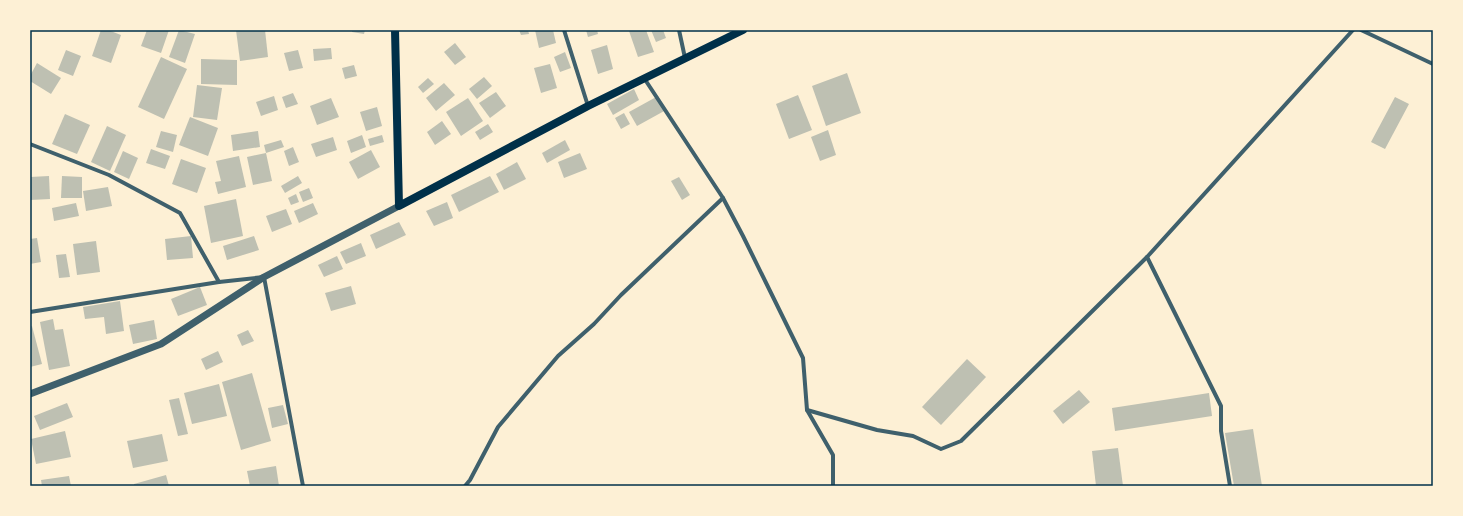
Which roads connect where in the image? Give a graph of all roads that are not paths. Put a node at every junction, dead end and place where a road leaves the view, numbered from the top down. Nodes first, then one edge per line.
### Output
1 (394, 30) edge
2 (564, 30) edge
3 (679, 30) edge
4 (742, 30) edge
5 (1353, 30) edge
6 (1361, 30) edge
7 (685, 58) junction
8 (1433, 64) edge
9 (644, 78) junction
10 (588, 106) junction
11 (30, 144) edge
12 (723, 198) junction
13 (399, 206) junction
14 (1147, 257) junction
15 (264, 277) junction
16 (219, 282) junction
17 (30, 312) edge
18 (30, 394) edge
19 (807, 410) junction
20 (303, 486) edge
21 (465, 486) edge
22 (833, 486) edge
23 (1230, 486) edge

1 - 13 main road
2 - 10 street
3 - 7 street
4 - 7 main road
5 - 14 street
6 - 8 street
7 - 9 main road
9 - 10 main road
9 - 12 street
10 - 13 main road
11 - 16 street
12 - 19 street
12 - 21 street
13 - 15 street
14 - 19 street
14 - 23 street
15 - 16 street
15 - 18 street
15 - 20 street
16 - 17 street
19 - 22 street

